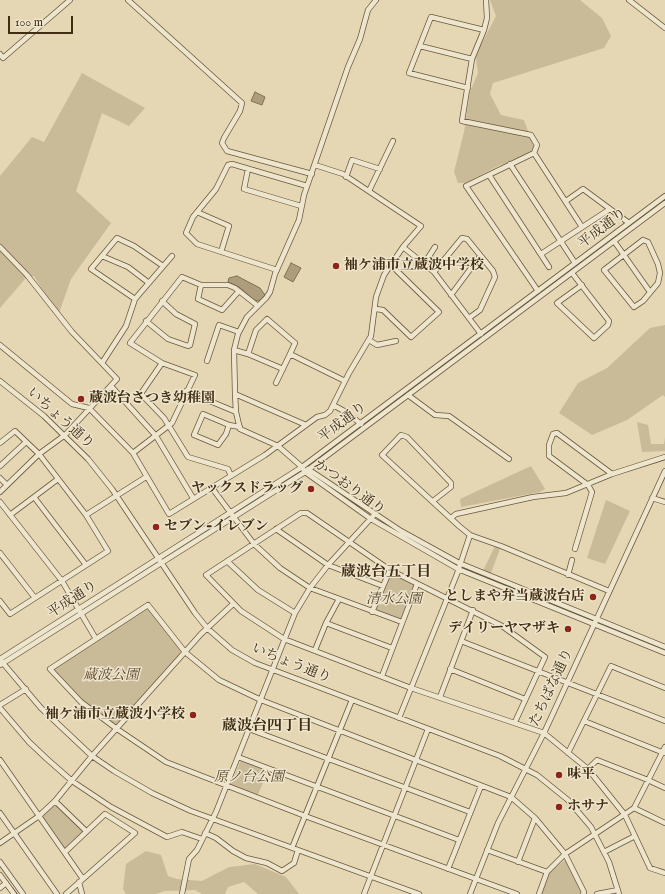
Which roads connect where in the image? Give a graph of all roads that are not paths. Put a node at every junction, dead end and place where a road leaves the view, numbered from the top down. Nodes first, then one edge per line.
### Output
1 (70, 0) edge
2 (128, 0) edge
3 (376, 0) edge
4 (486, 0) edge
5 (629, 0) edge
6 (665, 28) edge
7 (484, 30) junction
8 (420, 46) junction
9 (0, 54) edge
10 (472, 59) junction
11 (468, 88) junction
12 (393, 141) dead end
13 (534, 153) junction
14 (510, 164) junction
15 (315, 165) junction
16 (248, 169) junction
17 (380, 169) junction
18 (312, 174) junction
19 (489, 175) junction
20 (346, 176) junction
21 (307, 186) junction
22 (369, 191) junction
23 (665, 196) edge
24 (566, 202) junction
25 (665, 203) edge
26 (301, 206) junction
27 (610, 209) junction
28 (197, 212) junction
29 (629, 223) junction
30 (582, 227) junction
31 (561, 241) junction
32 (614, 242) junction
33 (0, 247) edge
34 (403, 247) junction
35 (435, 247) dead end
36 (221, 252) junction
37 (541, 254) junction
38 (624, 255) junction
39 (102, 256) junction
40 (172, 256) dead end
41 (480, 256) junction
42 (575, 263) junction
43 (424, 264) junction
44 (391, 265) junction
45 (163, 266) junction
46 (549, 267) dead end
47 (277, 270) junction
48 (434, 272) junction
49 (572, 273) junction
50 (149, 283) junction
51 (201, 285) junction
52 (582, 285) junction
53 (538, 291) junction
54 (239, 292) junction
55 (650, 292) junction
56 (451, 294) junction
57 (135, 299) junction
58 (162, 301) junction
59 (258, 306) junction
60 (376, 309) junction
61 (469, 318) junction
62 (146, 321) junction
63 (239, 332) junction
64 (481, 334) junction
65 (369, 340) junction
66 (396, 340) dead end
67 (0, 345) edge
68 (234, 350) junction
69 (248, 354) junction
70 (290, 354) junction
71 (207, 361) dead end
72 (102, 363) junction
73 (162, 363) junction
74 (283, 369) junction
75 (0, 381) edge
76 (345, 381) junction
77 (276, 384) dead end
78 (111, 386) junction
79 (186, 391) junction
80 (235, 394) junction
81 (408, 395) junction
82 (334, 405) junction
83 (89, 408) junction
84 (236, 412) junction
85 (361, 424) junction
86 (229, 425) junction
87 (306, 425) junction
88 (169, 426) junction
89 (240, 427) junction
90 (65, 434) junction
91 (156, 436) junction
92 (0, 442) edge
93 (26, 442) junction
94 (278, 446) junction
95 (133, 453) junction
96 (39, 454) junction
97 (665, 457) edge
98 (509, 459) dead end
99 (0, 466) edge
100 (302, 468) junction
101 (310, 469) junction
102 (665, 471) edge
103 (305, 472) junction
104 (612, 474) junction
105 (231, 476) junction
106 (146, 477) junction
107 (0, 478) edge
108 (58, 479) junction
109 (6, 484) junction
110 (588, 485) junction
111 (212, 488) junction
112 (0, 492) edge
113 (116, 495) junction
114 (34, 497) junction
115 (193, 498) junction
116 (652, 498) junction
117 (433, 501) junction
118 (0, 502) edge
119 (665, 502) edge
120 (375, 514) junction
121 (10, 515) junction
122 (86, 515) junction
123 (232, 515) junction
124 (451, 518) junction
125 (371, 519) junction
126 (276, 529) junction
127 (470, 535) junction
128 (349, 542) junction
129 (254, 544) junction
130 (575, 549) dead end
131 (0, 553) edge
132 (572, 560) dead end
133 (159, 561) junction
134 (227, 561) junction
135 (459, 564) junction
136 (86, 565) junction
137 (328, 565) junction
138 (458, 569) junction
139 (390, 570) junction
140 (568, 575) junction
141 (62, 582) junction
142 (417, 584) junction
143 (383, 586) junction
144 (310, 588) junction
145 (609, 591) junction
146 (35, 598) junction
147 (339, 599) junction
148 (446, 599) junction
149 (0, 601) edge
150 (233, 604) junction
151 (473, 610) junction
152 (79, 612) junction
153 (372, 612) junction
154 (295, 613) junction
155 (402, 622) junction
156 (595, 622) junction
157 (326, 623) junction
158 (207, 628) junction
159 (96, 639) junction
160 (284, 639) junction
161 (461, 642) junction
162 (665, 647) edge
163 (392, 648) junction
164 (315, 650) junction
165 (185, 652) junction
166 (665, 653) edge
167 (1, 662) edge
168 (450, 669) junction
169 (272, 670) junction
170 (540, 671) junction
171 (382, 676) junction
172 (567, 682) junction
173 (411, 688) junction
174 (665, 688) edge
175 (26, 690) junction
176 (597, 694) junction
177 (440, 697) junction
178 (525, 699) junction
179 (260, 700) junction
180 (352, 700) junction
181 (0, 706) edge
182 (399, 718) junction
183 (584, 721) junction
184 (665, 721) edge
185 (515, 722) junction
186 (117, 729) junction
187 (249, 729) junction
188 (428, 729) junction
189 (340, 730) junction
190 (544, 733) junction
191 (665, 747) edge
192 (568, 752) junction
193 (664, 753) edge
194 (92, 756) junction
195 (238, 757) junction
196 (329, 759) junction
197 (0, 760) edge
198 (416, 760) junction
199 (525, 768) junction
200 (588, 769) junction
201 (648, 780) junction
202 (72, 781) junction
203 (227, 786) junction
204 (481, 786) junction
205 (318, 787) junction
206 (405, 788) junction
207 (665, 788) edge
208 (511, 797) junction
209 (55, 801) junction
210 (634, 808) junction
211 (470, 812) junction
212 (0, 814) edge
213 (625, 815) junction
214 (39, 816) junction
215 (305, 816) junction
216 (395, 816) junction
217 (213, 818) junction
218 (535, 818) junction
219 (665, 823) edge
220 (86, 832) junction
221 (14, 833) junction
222 (205, 833) junction
223 (595, 834) junction
224 (635, 836) junction
225 (202, 839) junction
226 (459, 840) junction
227 (0, 843) edge
228 (384, 845) junction
229 (292, 848) junction
230 (298, 850) junction
231 (487, 850) junction
232 (65, 852) junction
233 (604, 852) junction
234 (565, 854) junction
235 (0, 862) edge
236 (518, 862) junction
237 (448, 869) junction
238 (547, 872) junction
239 (665, 873) edge
240 (0, 875) edge
241 (371, 877) junction
242 (476, 880) junction
243 (81, 881) junction
244 (6, 883) junction
245 (0, 888) edge
246 (619, 892) edge
247 (14, 894) edge
248 (23, 894) edge
249 (57, 894) edge
250 (66, 894) edge
251 (82, 894) edge
252 (182, 894) edge
253 (364, 894) edge
254 (419, 894) edge
255 (470, 894) edge
256 (517, 894) edge
257 (539, 894) edge
258 (583, 894) edge
259 (597, 894) edge

1 - 9 street
2 - 18 street
3 - 15 street
4 - 7 street
5 - 6 street
7 - 8 street
7 - 10 street
8 - 10 street
8 - 11 street
10 - 11 street
11 - 13 street
12 - 17 street
13 - 14 street
13 - 24 street
14 - 19 street
14 - 31 street
15 - 18 street
15 - 20 street
16 - 21 street
16 - 26 street
16 - 28 street
17 - 20 street
17 - 22 street
18 - 21 street
19 - 37 street
19 - 53 street
20 - 22 street
21 - 26 street
22 - 34 street
23 - 29 street, 平成通り
24 - 27 street
24 - 30 street
25 - 32 street, 平成通り
26 - 47 street
27 - 29 street
27 - 30 street
28 - 36 street
28 - 36 street
29 - 42 street, 平成通り
30 - 31 street
31 - 37 street
31 - 42 street
32 - 38 street
32 - 49 street, 平成通り
33 - 72 street
34 - 43 street
34 - 44 street
35 - 43 street
36 - 47 street
37 - 46 street
38 - 55 street
38 - 55 street
38 - 55 street
39 - 45 street
39 - 50 street
39 - 57 street
40 - 45 street
41 - 48 street
41 - 56 street
41 - 61 street
42 - 53 street, 平成通り
43 - 48 street
44 - 60 street
44 - 60 street
45 - 50 street
47 - 59 street
48 - 56 street
49 - 52 street
49 - 81 street, 平成通り
50 - 57 street
51 - 54 street
51 - 54 street
51 - 58 street
52 - 52 street
53 - 64 street, 平成通り
54 - 59 street
56 - 61 street
57 - 72 street
58 - 62 street
58 - 62 street
59 - 63 street
60 - 65 street
61 - 64 street
62 - 73 street
63 - 68 street
63 - 71 street
64 - 85 street, 平成通り
65 - 66 street
65 - 76 street
67 - 83 street
68 - 69 street
68 - 80 street
69 - 70 street
69 - 74 street
70 - 74 street
70 - 76 street
72 - 78 street
73 - 79 street
73 - 88 street
74 - 77 street
75 - 90 street, いちょう通り
76 - 82 street
78 - 83 street
78 - 91 street
79 - 84 street
79 - 88 street
80 - 84 street
80 - 87 street
81 - 98 street
81 - 101 street, 平成通り
82 - 85 street
82 - 87 street
83 - 90 street
83 - 95 street
84 - 89 street
85 - 100 street, 平成通り
86 - 86 street
86 - 89 street
87 - 94 street
88 - 91 street
88 - 105 street
89 - 94 street
90 - 96 street
90 - 113 street, いちょう通り
91 - 95 street
91 - 115 street
92 - 93 street
93 - 96 street
93 - 99 street
94 - 100 street
94 - 105 street
95 - 106 street
96 - 108 street
96 - 109 street
97 - 104 street
100 - 101 street, かつおり通り
100 - 103 street, かつおり通り
100 - 123 street, 平成通り
101 - 103 street, 平成通り
101 - 120 street, かつおり通り
102 - 116 street, たちばな通り
103 - 123 street, 平成通り
103 - 125 street, かつおり通り
104 - 110 street
104 - 110 street
105 - 111 street
106 - 113 street
106 - 115 street
107 - 109 street
108 - 114 street
108 - 122 street
109 - 112 street
110 - 124 street
110 - 130 street
111 - 115 street
111 - 123 street
113 - 122 street
113 - 133 street, いちょう通り
114 - 121 street
114 - 136 street
116 - 119 street
116 - 145 street, たちばな通り
117 - 117 street
117 - 124 street
118 - 121 street
120 - 125 street
120 - 135 street, かつおり通り
121 - 141 street
122 - 136 street
123 - 129 street
123 - 133 street, 平成通り
124 - 127 street
125 - 128 street
125 - 138 street, かつおり通り
126 - 128 street
126 - 129 street
126 - 137 street
127 - 135 street
127 - 140 street
128 - 137 street
128 - 139 street
129 - 134 street
129 - 144 street
131 - 146 street
132 - 140 street
133 - 152 street, 平成通り
133 - 158 street, いちょう通り
134 - 150 street
134 - 154 street
135 - 138 street
135 - 156 street, かつおり通り
136 - 141 street
137 - 143 street
137 - 144 street
138 - 148 street
138 - 156 street, かつおり通り
139 - 142 street
139 - 143 street
140 - 145 street
141 - 146 street
141 - 152 street
142 - 148 street
142 - 155 street
143 - 153 street
144 - 147 street
144 - 154 street
145 - 156 street, たちばな通り
146 - 149 street
147 - 153 street
147 - 157 street
148 - 151 street
148 - 173 street
150 - 158 street
150 - 160 street
151 - 161 street
151 - 170 street
152 - 159 street
152 - 167 street, 平成通り
153 - 155 street
154 - 160 street
155 - 163 street
156 - 162 street, かつおり通り
156 - 166 street, かつおり通り
156 - 172 street, たちばな通り
157 - 163 street
157 - 164 street
158 - 165 street
158 - 169 street, いちょう通り
159 - 165 street
159 - 186 street
160 - 164 street
160 - 169 street
161 - 168 street
161 - 170 street
163 - 171 street
164 - 171 street
165 - 179 street
165 - 186 street
167 - 175 street
168 - 177 street
168 - 178 street
169 - 179 street
169 - 180 street, いちょう通り
170 - 172 street
170 - 178 street
171 - 173 street
172 - 176 street
172 - 190 street, たちばな通り
173 - 177 street
173 - 182 street
174 - 176 street
175 - 181 street
175 - 194 street
176 - 183 street
176 - 184 street
177 - 185 street
178 - 185 street
179 - 187 street
179 - 189 street
180 - 182 street, いちょう通り
180 - 189 street
181 - 202 street
182 - 188 street, いちょう通り
183 - 192 street
183 - 193 street
185 - 190 street
186 - 194 street
186 - 203 street
187 - 195 street
187 - 196 street
188 - 198 street
188 - 199 street, いちょう通り
189 - 196 street
189 - 198 street
190 - 192 street
190 - 199 street, たちばな通り
191 - 193 street
192 - 200 street
193 - 201 street
194 - 202 street
194 - 217 street
195 - 203 street
195 - 205 street
196 - 205 street
196 - 206 street
197 - 214 street
198 - 204 street
198 - 206 street
199 - 208 street, たちばな通り
199 - 223 street, いちょう通り
200 - 201 street
200 - 213 street
201 - 207 street
201 - 210 street
202 - 209 street
202 - 225 street
203 - 215 street
203 - 217 street
204 - 208 street
204 - 211 street
205 - 215 street
205 - 216 street
206 - 211 street
206 - 216 street
208 - 218 street
208 - 231 street, たちばな通り
209 - 214 street
209 - 220 street
210 - 213 street
210 - 219 street
211 - 226 street
212 - 221 street
213 - 223 street
213 - 224 street
214 - 221 street
214 - 232 street
215 - 228 street
215 - 229 street
216 - 226 street
216 - 228 street
217 - 222 street
217 - 229 street
218 - 234 street
218 - 236 street
220 - 232 street
220 - 243 street
221 - 227 street
221 - 249 street
222 - 225 street
222 - 230 street
223 - 233 street, いちょう通り
223 - 234 street
224 - 233 street
224 - 239 street
225 - 252 street
226 - 237 street
228 - 237 street
228 - 241 street
229 - 230 street
230 - 241 street
231 - 236 street
231 - 242 street, たちばな通り
232 - 243 street
233 - 246 street, いちょう通り
234 - 238 street
234 - 258 street
235 - 248 street
236 - 238 street
237 - 242 street
238 - 257 street
240 - 244 street
241 - 253 street
241 - 254 street
242 - 255 street, たちばな通り
242 - 256 street
243 - 250 street
243 - 251 street
244 - 245 street
244 - 247 street
246 - 259 street

